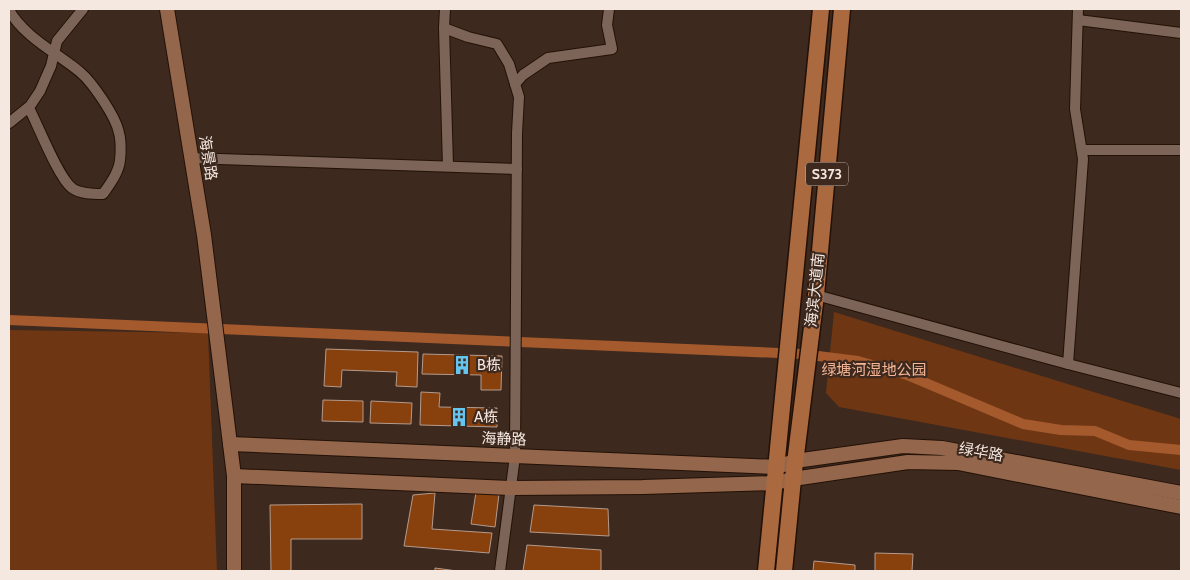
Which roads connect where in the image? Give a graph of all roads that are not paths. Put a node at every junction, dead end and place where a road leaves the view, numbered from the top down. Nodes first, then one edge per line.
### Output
1 (83, 9) edge
2 (167, 9) edge
3 (446, 9) edge
4 (609, 9) edge
5 (821, 9) edge
6 (842, 9) edge
7 (1078, 9) edge
8 (9, 10) edge
9 (1078, 20) junction
10 (444, 28) junction
11 (1181, 33) edge
12 (54, 52) junction
13 (515, 84) junction
14 (29, 108) junction
15 (9, 123) edge
16 (1082, 150) junction
17 (1181, 150) edge
18 (191, 158) junction
19 (448, 166) junction
20 (517, 168) junction
21 (816, 295) junction
22 (1068, 364) junction
23 (1181, 393) edge
24 (230, 444) junction
25 (515, 456) junction
26 (795, 461) junction
27 (776, 475) junction
28 (234, 476) junction
29 (793, 479) junction
30 (511, 488) junction
31 (1181, 493) edge
32 (1181, 507) edge
33 (234, 571) edge
34 (500, 571) edge
35 (766, 571) edge
36 (784, 571) edge

1 - 12 street
2 - 18 street, 海景路
3 - 10 street
4 - 13 street
5 - 27 main road, 海滨大道南 / S373
6 - 21 main road, 海滨大道南 / S373
7 - 9 street
8 - 12 street
9 - 11 street
9 - 16 street
10 - 13 street
10 - 19 street
12 - 14 street
12 - 14 street
13 - 20 street
14 - 15 street
16 - 17 street
16 - 22 street
18 - 19 street
18 - 24 street, 海景路
19 - 20 street
20 - 25 street
21 - 22 street
21 - 26 main road, 海滨大道南 / S373
22 - 23 street
24 - 25 street, 海静路
24 - 28 street, 海景路
25 - 27 street, 海静路
25 - 30 street
26 - 27 street, 绿华路
26 - 29 main road, 海滨大道南 / S373
26 - 31 street, 绿华路
27 - 29 street, 绿华路
27 - 30 street
27 - 35 main road, 海滨大道南 / S373
28 - 30 street
28 - 33 street, 海景路
29 - 32 street, 绿华路
29 - 36 main road, 海滨大道南 / S373
30 - 34 street

